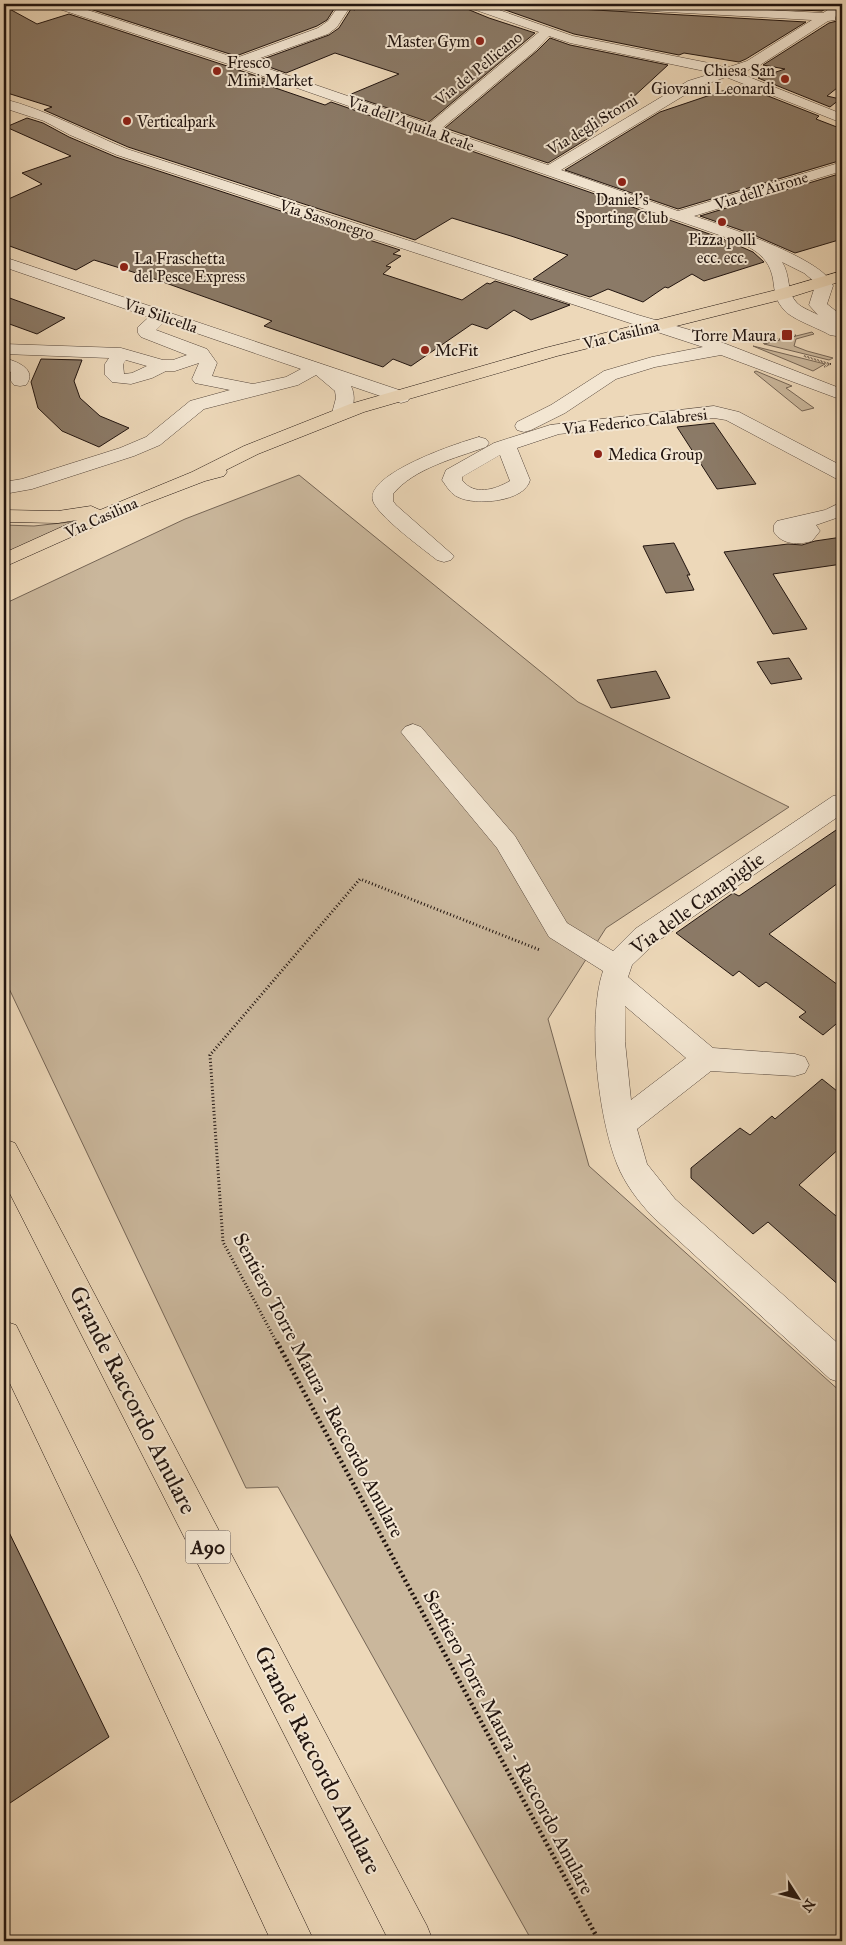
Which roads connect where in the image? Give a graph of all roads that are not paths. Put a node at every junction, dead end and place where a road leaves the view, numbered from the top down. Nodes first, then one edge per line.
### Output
1 (57, 4) edge
2 (346, 4) edge
3 (595, 4) edge
4 (476, 6) edge
5 (842, 6) edge
6 (826, 17) junction
7 (842, 17) edge
8 (546, 32) junction
9 (236, 62) junction
10 (705, 72) junction
11 (737, 73) junction
12 (4, 103) edge
13 (842, 119) edge
14 (431, 130) junction
15 (842, 166) edge
16 (549, 171) junction
17 (680, 215) junction
18 (763, 248) junction
19 (4, 262) edge
20 (842, 276) edge
21 (824, 282) junction
22 (782, 294) junction
23 (163, 316) junction
24 (842, 323) edge
25 (655, 326) junction
26 (842, 335) edge
27 (4, 349) edge
28 (723, 349) junction
29 (121, 353) junction
30 (201, 353) junction
31 (4, 363) edge
32 (158, 368) junction
33 (317, 368) junction
34 (20, 380) dead end
35 (254, 389) junction
36 (199, 392) junction
37 (842, 395) edge
38 (401, 397) junction
39 (341, 414) junction
40 (506, 446) dead end
41 (841, 474) edge
42 (199, 476) junction
43 (4, 488) edge
44 (138, 500) junction
45 (842, 508) edge
46 (4, 516) edge
47 (842, 516) edge
48 (444, 556) dead end
49 (4, 561) edge
50 (413, 732) dead end
51 (842, 802) edge
52 (616, 974) junction
53 (706, 1059) junction
54 (796, 1065) dead end
55 (620, 1125) junction
56 (4, 1152) edge
57 (4, 1336) edge
58 (842, 1368) edge
59 (293, 1941) edge
60 (412, 1941) edge

1 - 9 street, Via dell'Aquila Reale
2 - 9 street
3 - 6 street
4 - 8 street
5 - 6 street
6 - 7 street
6 - 11 street
8 - 10 street
8 - 14 street, Via del Pellicano
9 - 14 street, Via dell'Aquila Reale
10 - 11 street
10 - 16 street, Via degli Storni
11 - 13 street
12 - 25 street, Via Sassonegro
14 - 16 street, Via dell'Aquila Reale
15 - 17 street, Via dell'Airone
16 - 17 street, Via dell'Aquila Reale
17 - 18 street, Via dell'Aquila Reale
18 - 21 street, Via dell'Aquila Reale
18 - 22 street
19 - 23 street, Via Silicella
20 - 21 main road, Via Casilina
21 - 22 main road, Via Casilina
21 - 24 street
22 - 25 main road, Via Casilina
22 - 26 street
23 - 30 street
23 - 33 street, Via Silicella
25 - 28 street, Via Sassonegro
25 - 38 main road, Via Casilina
27 - 29 street
28 - 37 street, Via Sassonegro
28 - 48 street
29 - 32 street
29 - 32 street
30 - 32 street
30 - 36 street
31 - 34 street
32 - 36 street
33 - 35 street
33 - 38 street, Via Silicella
33 - 39 street, Via Silicella
35 - 36 street
35 - 36 street
36 - 43 street
38 - 39 main road, Via Casilina
38 - 42 main road, Via Casilina
39 - 42 main road, Via Casilina
40 - 41 street, Via Federico Calabresi
42 - 44 main road, Via Casilina
44 - 46 main road
44 - 49 main road, Via Casilina
45 - 47 street
50 - 52 street
51 - 52 street, Via delle Canapiglie
52 - 53 street
52 - 55 street
53 - 54 street
53 - 55 street
55 - 58 street
56 - 60 main road, Grande Raccordo Anulare / A90
57 - 59 main road

